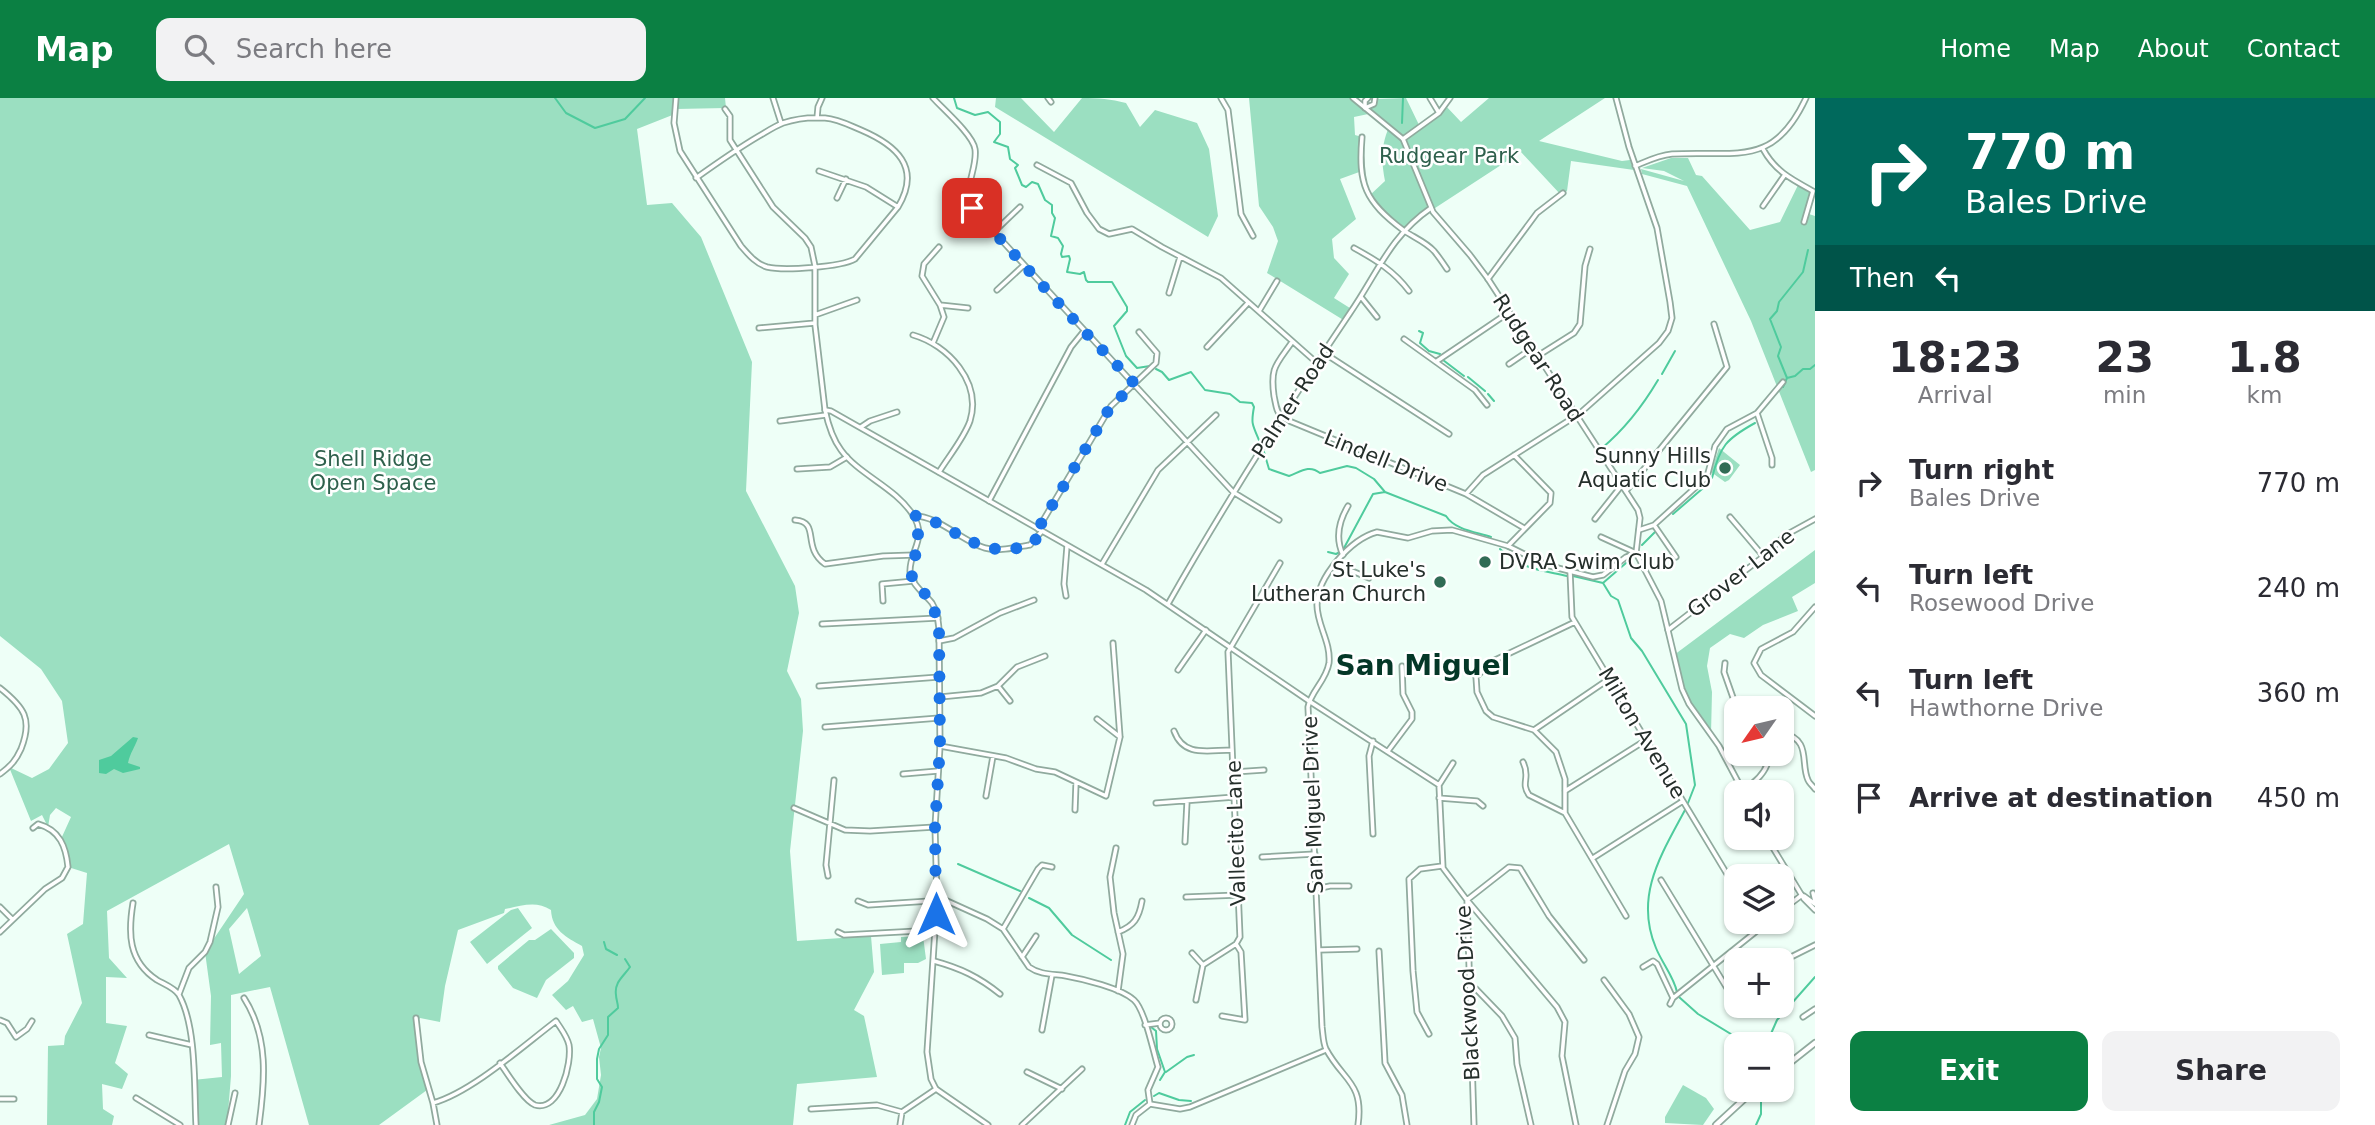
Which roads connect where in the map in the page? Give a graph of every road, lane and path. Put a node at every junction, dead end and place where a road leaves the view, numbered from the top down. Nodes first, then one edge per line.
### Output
1 (676, 98) edge
2 (773, 98) edge
3 (822, 98) edge
4 (933, 98) edge
5 (1221, 98) edge
6 (1353, 98) edge
7 (1368, 98) edge
8 (1375, 98) edge
9 (1430, 98) edge
10 (1450, 98) edge
11 (1616, 98) edge
12 (1806, 98) edge
13 (1365, 108) junction
14 (725, 109) dead end
15 (1439, 113) junction
16 (817, 118) junction
17 (781, 123) junction
18 (1362, 137) dead end
19 (1403, 139) junction
20 (1762, 148) junction
21 (736, 149) junction
22 (1037, 164) dead end
23 (1635, 166) junction
24 (819, 170) dead end
25 (1784, 176) junction
26 (696, 178) junction
27 (845, 179) junction
28 (1814, 189) edge
29 (1563, 193) dead end
30 (837, 198) dead end
31 (1763, 206) dead end
32 (898, 207) junction
33 (1020, 207) dead end
34 (1431, 208) junction
35 (1804, 222) dead end
36 (1404, 230) junction
37 (994, 232) junction
38 (1253, 236) dead end
39 (939, 247) dead end
40 (1354, 248) dead end
41 (1590, 248) dead end
42 (1180, 257) junction
43 (1380, 262) junction
44 (1024, 265) junction
45 (815, 266) junction
46 (1447, 269) dead end
47 (1488, 279) junction
48 (1276, 281) dead end
49 (997, 290) dead end
50 (1409, 292) dead end
51 (1169, 293) dead end
52 (1361, 297) junction
53 (857, 300) dead end
54 (1248, 303) junction
55 (940, 305) junction
56 (968, 308) dead end
57 (1259, 311) junction
58 (1508, 313) junction
59 (815, 315) junction
60 (1377, 317) dead end
61 (815, 323) junction
62 (1714, 324) dead end
63 (759, 328) dead end
64 (1084, 331) junction
65 (1139, 332) dead end
66 (913, 335) dead end
67 (1404, 340) dead end
68 (1292, 342) junction
69 (933, 343) junction
70 (1207, 347) dead end
71 (1531, 349) junction
72 (1324, 353) junction
73 (1536, 357) junction
74 (1436, 361) junction
75 (1317, 363) junction
76 (1509, 364) dead end
77 (1783, 382) dead end
78 (1135, 384) junction
79 (1487, 405) dead end
80 (826, 412) junction
81 (897, 412) dead end
82 (1757, 413) junction
83 (1216, 415) dead end
84 (1576, 415) junction
85 (1282, 418) junction
86 (780, 421) dead end
87 (861, 428) junction
88 (1449, 434) dead end
89 (1187, 442) junction
90 (1514, 455) junction
91 (847, 457) junction
92 (1772, 465) dead end
93 (797, 469) dead end
94 (939, 472) junction
95 (1622, 485) junction
96 (1626, 491) junction
97 (1233, 492) junction
98 (1466, 494) junction
99 (989, 500) junction
100 (1348, 506) dead end
101 (913, 516) junction
102 (1730, 517) dead end
103 (1595, 519) dead end
104 (1815, 519) edge
105 (795, 520) dead end
106 (1279, 520) dead end
107 (1654, 525) junction
108 (1524, 528) junction
109 (1040, 530) junction
110 (1639, 530) junction
111 (1601, 537) dead end
112 (1067, 545) junction
113 (1508, 546) junction
114 (1636, 553) junction
115 (914, 555) junction
116 (1343, 555) junction
117 (1764, 556) junction
118 (1676, 557) dead end
119 (1280, 563) dead end
120 (1102, 564) junction
121 (1335, 564) junction
122 (1570, 571) junction
123 (1369, 578) dead end
124 (914, 581) junction
125 (1066, 596) dead end
126 (1034, 600) dead end
127 (883, 601) dead end
128 (1168, 604) junction
129 (1815, 607) edge
130 (938, 618) junction
131 (1575, 622) junction
132 (822, 624) dead end
133 (1206, 630) junction
134 (1668, 630) junction
135 (939, 641) junction
136 (1113, 643) dead end
137 (1231, 647) junction
138 (1045, 656) dead end
139 (1725, 663) dead end
140 (1402, 666) dead end
141 (1178, 670) dead end
142 (939, 677) junction
143 (1609, 679) junction
144 (819, 686) dead end
145 (998, 686) junction
146 (0, 688) edge
147 (1732, 696) edge
148 (940, 697) junction
149 (1010, 701) dead end
150 (1309, 701) junction
151 (1815, 716) edge
152 (939, 718) junction
153 (1097, 719) dead end
154 (825, 727) dead end
155 (1534, 730) junction
156 (1174, 731) dead end
157 (1119, 737) junction
158 (1646, 740) junction
159 (1373, 741) junction
160 (1794, 741) edge
161 (940, 746) junction
162 (1232, 750) junction
163 (1388, 751) junction
164 (993, 756) junction
165 (1523, 762) dead end
166 (1453, 763) dead end
167 (1768, 766) edge
168 (1264, 770) dead end
169 (938, 771) junction
170 (1234, 772) junction
171 (0, 774) edge
172 (903, 774) dead end
173 (834, 780) dead end
174 (1737, 780) edge
175 (1755, 780) edge
176 (1076, 783) junction
177 (1439, 785) junction
178 (1815, 789) edge
179 (1565, 791) junction
180 (986, 796) dead end
181 (1235, 797) junction
182 (1439, 798) junction
183 (1187, 802) junction
184 (1684, 802) junction
185 (1156, 803) dead end
186 (1483, 806) dead end
187 (794, 808) dead end
188 (1075, 810) dead end
189 (1565, 813) junction
190 (830, 824) junction
191 (935, 827) junction
192 (33, 828) dead end
193 (1373, 834) dead end
194 (1185, 842) dead end
195 (1116, 848) dead end
196 (1774, 850) edge
197 (1315, 853) junction
198 (1262, 856) dead end
199 (1592, 858) junction
200 (1443, 866) junction
201 (1052, 867) dead end
202 (1724, 868) edge
203 (828, 876) dead end
204 (1661, 880) dead end
205 (1349, 886) dead end
206 (216, 887) dead end
207 (1316, 889) junction
208 (1814, 892) edge
209 (1239, 895) junction
210 (1802, 895) junction
211 (1186, 897) dead end
212 (1807, 898) junction
213 (937, 899) junction
214 (1466, 900) junction
215 (858, 901) dead end
216 (1142, 901) dead end
217 (1794, 901) edge
218 (1815, 902) edge
219 (133, 903) dead end
220 (0, 906) edge
221 (1815, 910) edge
222 (1626, 916) dead end
223 (12, 919) junction
224 (1003, 929) junction
225 (936, 930) junction
226 (0, 932) edge
227 (838, 932) dead end
228 (1118, 932) junction
229 (1753, 934) edge
230 (1036, 936) dead end
231 (1236, 944) junction
232 (1815, 945) edge
233 (1357, 949) dead end
234 (1319, 950) junction
235 (1379, 951) dead end
236 (1192, 953) dead end
237 (1794, 956) edge
238 (1022, 957) junction
239 (1584, 960) dead end
240 (934, 961) junction
241 (1203, 965) junction
242 (1713, 965) junction
243 (1643, 967) dead end
244 (1052, 975) junction
245 (1604, 980) dead end
246 (1724, 983) edge
247 (1469, 986) junction
248 (1118, 991) junction
249 (1000, 993) dead end
250 (179, 994) junction
251 (244, 998) dead end
252 (1673, 998) junction
253 (1196, 1000) dead end
254 (1670, 1004) dead end
255 (1815, 1009) edge
256 (1222, 1016) dead end
257 (1803, 1017) dead end
258 (416, 1018) dead end
259 (0, 1020) edge
260 (32, 1021) dead end
261 (1160, 1023) dead end
262 (1144, 1025) junction
263 (1042, 1030) dead end
264 (1429, 1034) dead end
265 (149, 1035) dead end
266 (1815, 1043) edge
267 (192, 1045) junction
268 (1326, 1049) junction
269 (1794, 1060) edge
270 (500, 1063) junction
271 (1082, 1069) dead end
272 (1027, 1072) dead end
273 (936, 1089) junction
274 (1062, 1090) junction
275 (235, 1093) dead end
276 (136, 1098) dead end
277 (0, 1099) edge
278 (14, 1099) dead end
279 (433, 1102) junction
280 (1741, 1102) edge
281 (1150, 1104) junction
282 (811, 1109) dead end
283 (902, 1112) junction
284 (180, 1125) edge
285 (196, 1125) edge
286 (228, 1125) edge
287 (259, 1125) edge
288 (438, 1125) edge
289 (900, 1125) edge
290 (988, 1125) edge
291 (1022, 1125) edge
292 (1132, 1125) edge
293 (1358, 1125) edge
294 (1408, 1125) edge
295 (1474, 1125) edge
296 (1531, 1125) edge
297 (1576, 1125) edge
298 (1607, 1125) edge
299 (1716, 1125) edge

1 - 26 street
2 - 17 street
3 - 16 street
4 - 37 street
5 - 38 street
6 - 13 street, Rudgear Road
7 - 13 street
8 - 13 street
9 - 15 street
10 - 15 street
11 - 23 street
12 - 20 street
13 - 19 street, Rudgear Road
14 - 21 street
15 - 19 street
16 - 17 street
16 - 32 street
17 - 21 street
18 - 36 street
19 - 34 street, Rudgear Road
20 - 23 street
20 - 25 street
21 - 26 street
21 - 45 street
22 - 42 street
23 - 84 street
24 - 27 street
25 - 28 street
25 - 31 street
26 - 45 street
27 - 30 street
27 - 32 street
28 - 35 street
29 - 47 street
32 - 45 street
33 - 37 street
34 - 36 street, Palmer Road
34 - 47 street, Rudgear Road
36 - 43 street, Palmer Road
36 - 46 street
37 - 44 street
39 - 55 street
40 - 43 street
41 - 73 street
42 - 51 street
42 - 54 street
43 - 50 street
43 - 52 street, Palmer Road
44 - 49 street
44 - 64 street
45 - 59 street
47 - 58 street, Rudgear Road
48 - 57 street
52 - 60 street
52 - 72 street, Palmer Road
53 - 59 street
54 - 57 street
54 - 70 street
55 - 56 street
55 - 69 street
57 - 68 street
58 - 71 street, Rudgear Road
58 - 74 street
59 - 61 street
61 - 63 street
61 - 80 street
62 - 96 street
64 - 78 street
64 - 99 street
65 - 78 street
66 - 69 street
67 - 74 street
68 - 75 street
68 - 85 street
69 - 94 street
71 - 73 street, Rudgear Road
71 - 76 street
72 - 75 street, Palmer Road
72 - 88 street
73 - 84 street, Rudgear Road
74 - 79 street
75 - 85 street, Palmer Road
77 - 82 street
78 - 89 street
78 - 109 street
80 - 86 street
80 - 87 street
80 - 91 street
81 - 87 street
82 - 92 street
82 - 107 street
83 - 89 street
84 - 90 street
84 - 95 street, Rudgear Road
85 - 97 street, Palmer Road
85 - 98 street, Lindell Drive
87 - 94 street
89 - 97 street
89 - 120 street
90 - 98 street
90 - 108 street
91 - 93 street
91 - 101 street
94 - 99 street
95 - 96 street, Rudgear Road
95 - 103 street
96 - 110 street, Rudgear Road
97 - 106 street
97 - 128 street, Palmer Road
98 - 108 street, Lindell Drive
99 - 109 street
100 - 116 street
101 - 109 street
101 - 115 street
102 - 117 street
104 - 117 street, Grover Lane
105 - 115 street
107 - 110 street
107 - 118 street
108 - 113 street
109 - 112 street
110 - 114 street, Rudgear Road
111 - 114 street
112 - 120 street
112 - 125 street
113 - 116 street, San Miguel Drive
113 - 122 street, San Miguel Drive
114 - 122 street, San Miguel Drive
114 - 134 street
115 - 124 street
116 - 121 street, San Miguel Drive
117 - 134 street, Grover Lane
119 - 137 street
120 - 128 street
121 - 123 street
121 - 150 street, San Miguel Drive
122 - 131 street, Milton Avenue
124 - 127 street
124 - 130 street
126 - 135 street
128 - 133 street
129 - 151 street
130 - 132 street
130 - 135 street
131 - 143 street, Milton Avenue
131 - 155 street
133 - 137 street
133 - 141 street
134 - 174 street
135 - 142 street
136 - 157 street
137 - 150 street
137 - 162 street, Vallecito Lane
138 - 145 street
139 - 147 street
140 - 163 street
142 - 144 street
142 - 148 street
143 - 155 street
143 - 158 street, Milton Avenue
145 - 148 street
145 - 149 street
146 - 171 street
148 - 152 street
150 - 159 street
150 - 197 street, San Miguel Drive
152 - 154 street
152 - 161 street
153 - 157 street
155 - 179 street
156 - 162 street
157 - 176 street
158 - 179 street
158 - 184 street, Milton Avenue
159 - 163 street
159 - 193 street
160 - 178 street
161 - 164 street
161 - 169 street
162 - 170 street, Vallecito Lane
163 - 177 street
164 - 176 street
164 - 180 street
165 - 189 street
166 - 177 street
167 - 175 street
168 - 170 street
169 - 172 street
169 - 191 street
170 - 181 street, Vallecito Lane
173 - 190 street
176 - 188 street
177 - 182 street, Blackwood Drive
179 - 189 street
181 - 183 street
181 - 209 street, Vallecito Lane
182 - 186 street
182 - 200 street, Blackwood Drive
183 - 185 street
183 - 194 street
184 - 199 street
184 - 202 street, Milton Avenue
187 - 190 street
189 - 199 street
190 - 191 street
190 - 203 street
191 - 213 street
192 - 223 street
195 - 228 street
196 - 210 street
197 - 198 street
197 - 207 street, San Miguel Drive
199 - 222 street
200 - 214 street, Blackwood Drive
200 - 264 street
201 - 224 street
204 - 242 street
205 - 207 street
206 - 250 street
207 - 234 street, San Miguel Drive
208 - 212 street
208 - 218 street
209 - 211 street
209 - 231 street, Vallecito Lane
210 - 212 street
210 - 217 street
210 - 221 street
212 - 218 street
213 - 215 street
213 - 224 street
213 - 225 street
214 - 239 street
214 - 247 street, Blackwood Drive
214 - 297 street
216 - 228 street
219 - 250 street
220 - 223 street
223 - 226 street
224 - 238 street
225 - 227 street
225 - 240 street
228 - 248 street
229 - 242 street
230 - 238 street
231 - 241 street
231 - 256 street, Vallecito Lane
232 - 237 street
233 - 234 street
234 - 268 street, San Miguel Drive
235 - 294 street
236 - 241 street
238 - 244 street
240 - 249 street
240 - 273 street
241 - 253 street
242 - 246 street
242 - 252 street
243 - 252 street
244 - 248 street
244 - 263 street
245 - 298 street
247 - 295 street, Blackwood Drive
247 - 296 street
248 - 262 street
250 - 267 street
251 - 287 street
252 - 254 street
255 - 257 street
258 - 279 street
259 - 260 street
261 - 262 street
262 - 281 street
265 - 267 street
266 - 269 main road
267 - 285 street
268 - 281 street
268 - 293 street, San Miguel Drive
270 - 270 street
270 - 279 street
271 - 274 street
272 - 274 street
273 - 283 street
273 - 290 street
274 - 291 street
275 - 286 street
276 - 284 street
277 - 278 street
279 - 288 street
280 - 299 main road
281 - 292 street
282 - 283 street
283 - 289 street

